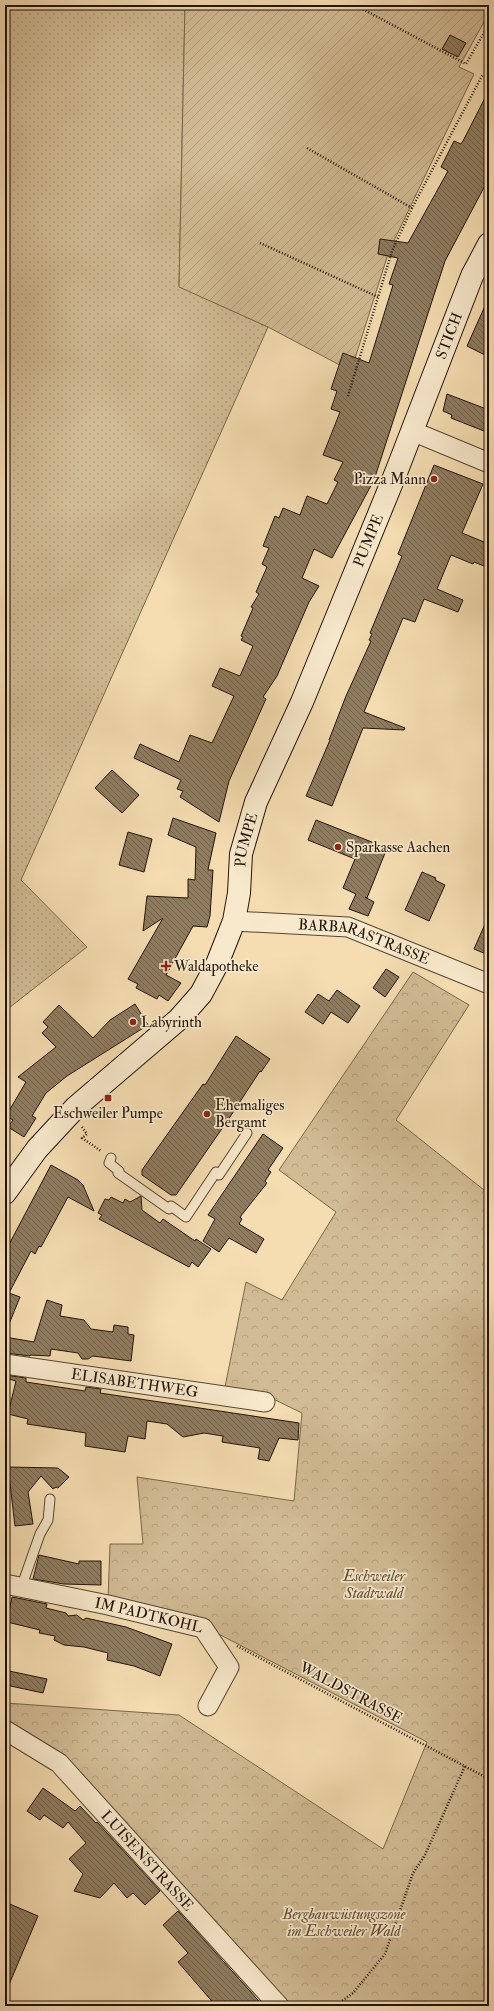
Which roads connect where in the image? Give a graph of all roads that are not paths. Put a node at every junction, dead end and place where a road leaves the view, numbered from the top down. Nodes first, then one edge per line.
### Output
1 (489, 244) edge
2 (412, 430) junction
3 (489, 463) edge
4 (234, 921) junction
5 (489, 984) edge
6 (247, 1133) dead end
7 (111, 1158) road end
8 (5, 1193) edge
9 (5, 1364) edge
10 (265, 1402) dead end
11 (50, 1499) dead end
12 (13, 1586) edge
13 (208, 1706) dead end
14 (5, 1730) edge
15 (279, 2006) edge

1 - 2 main road, STICH
2 - 3 street
2 - 4 main road, PUMPE
4 - 5 street, BARBARASTRASSE
4 - 8 main road, PUMPE
6 - 7 lane
9 - 10 street, ELISABETHWEG
11 - 12 lane
12 - 13 street, IM PADTKOHL
14 - 15 street, LUISENSTRASSE

